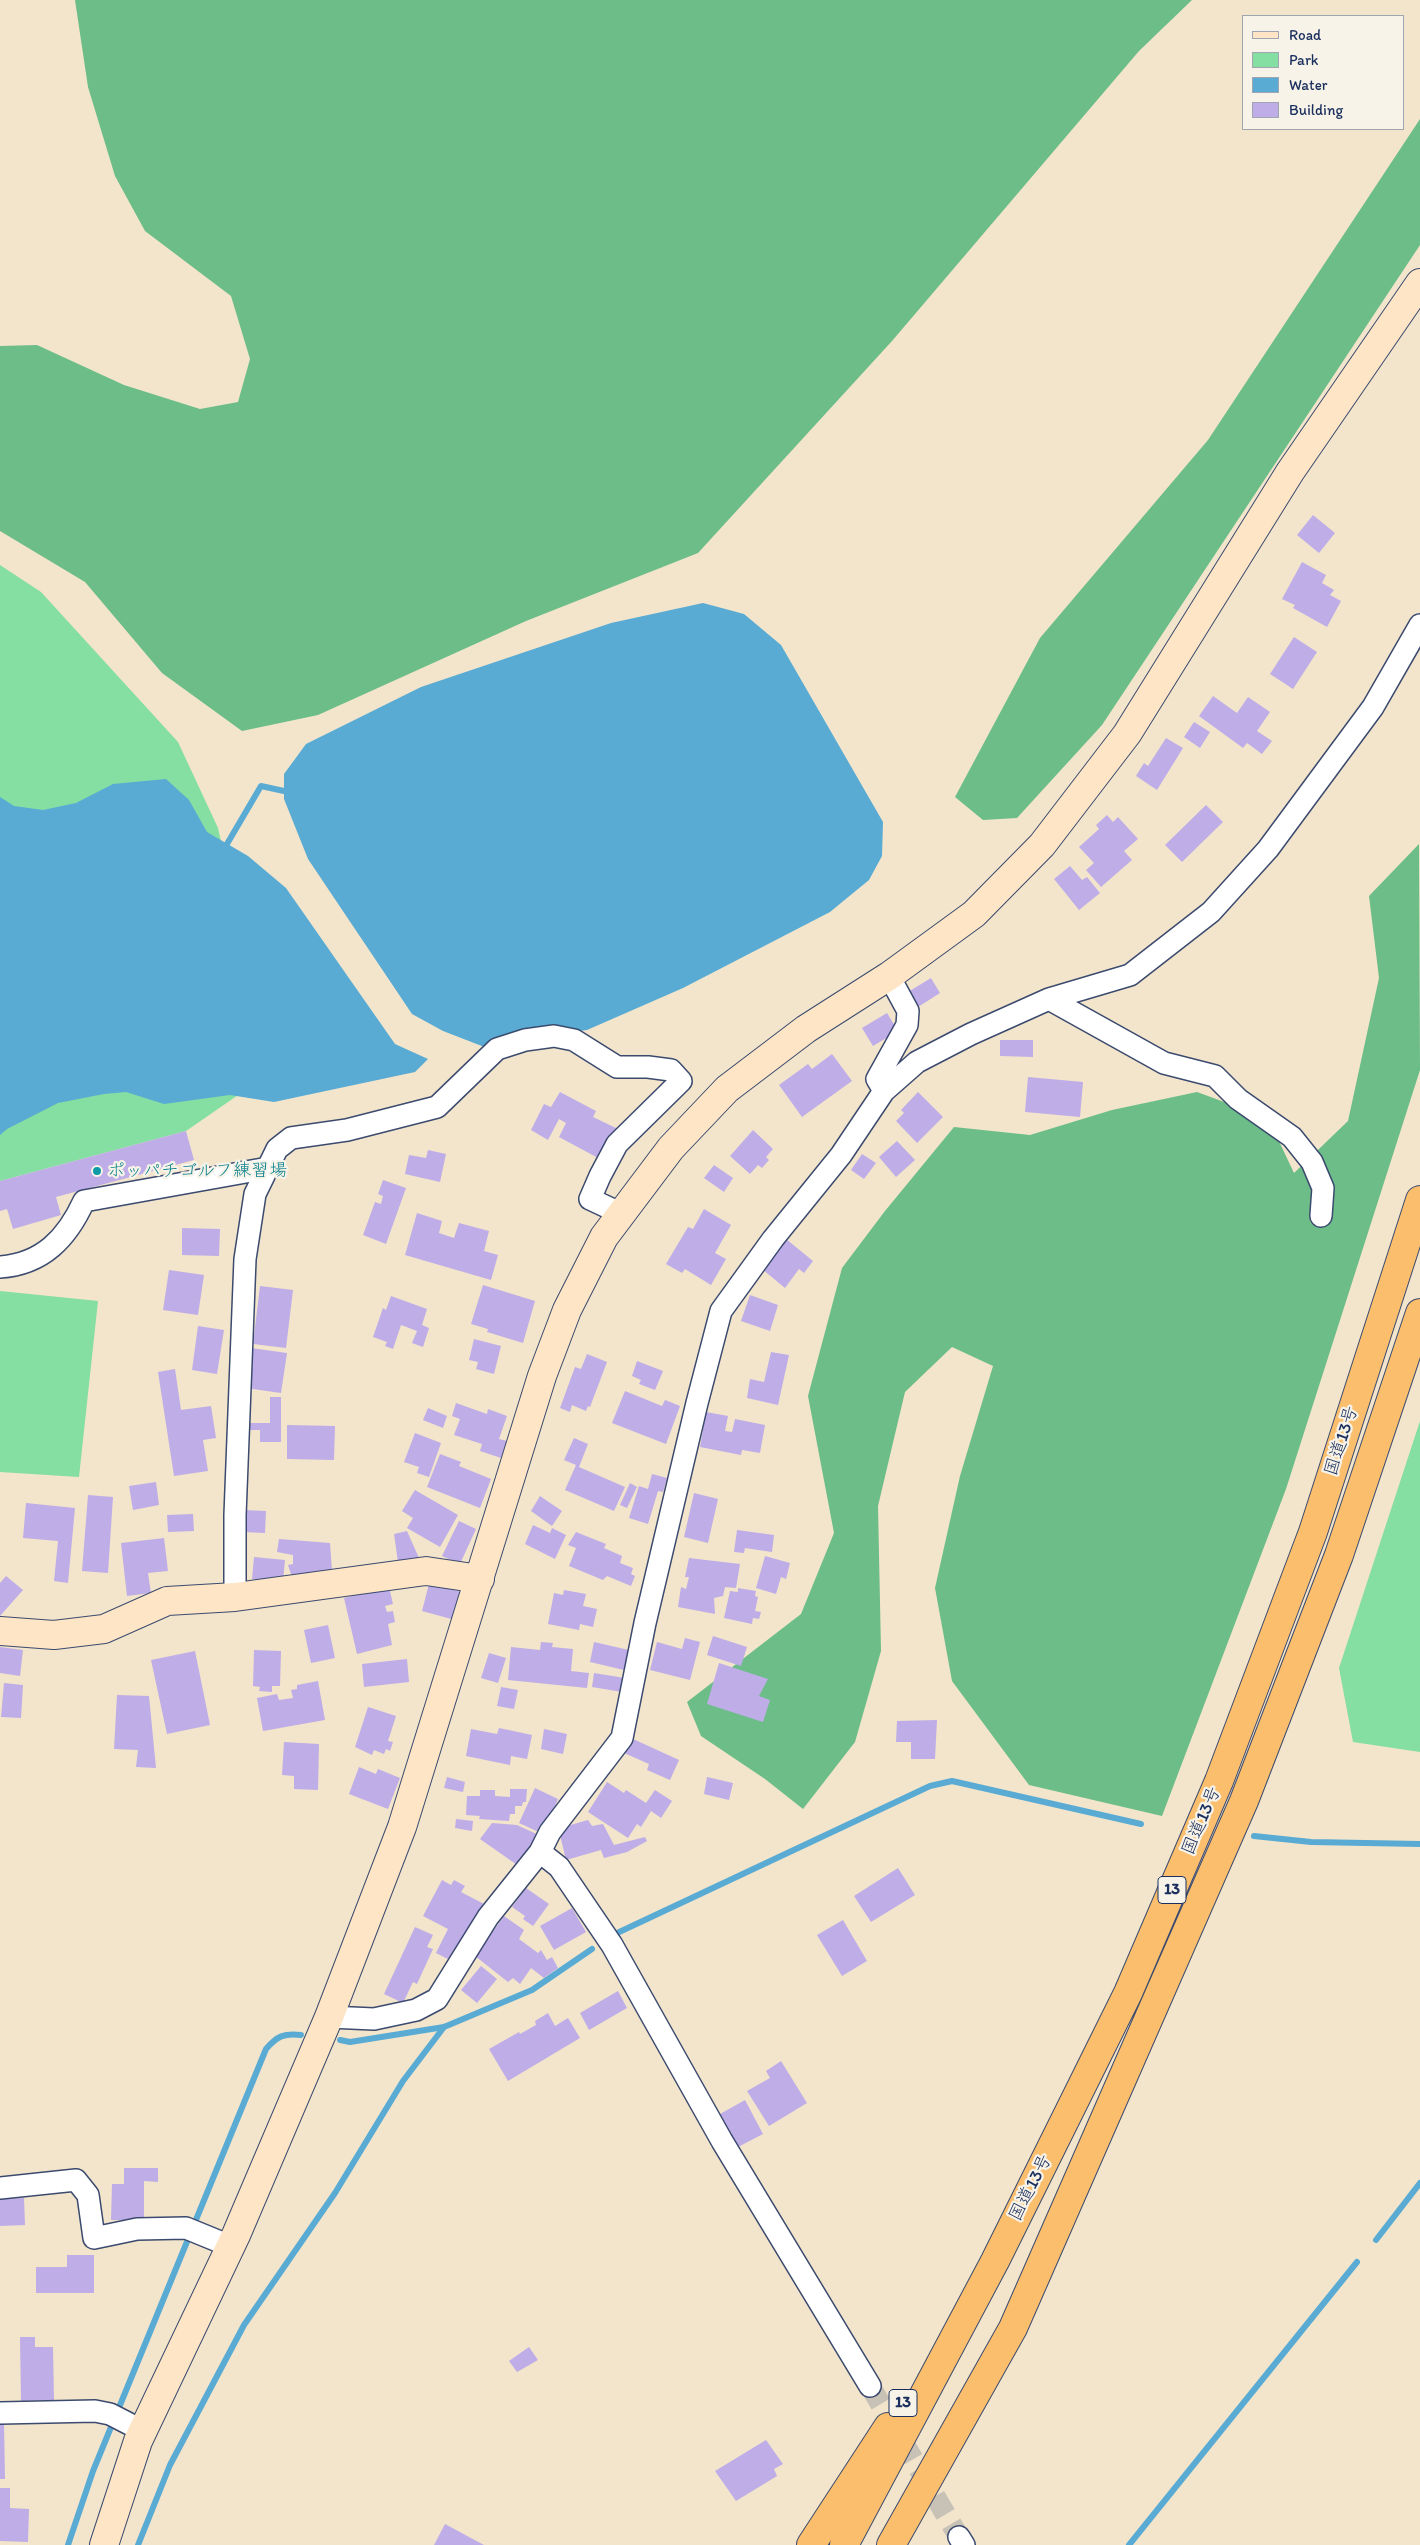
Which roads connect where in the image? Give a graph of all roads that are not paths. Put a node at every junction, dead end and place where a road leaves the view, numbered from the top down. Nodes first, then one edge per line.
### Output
1 (1420, 283) edge
2 (1420, 625) edge
3 (889, 976) junction
4 (1049, 999) junction
5 (884, 1091) junction
6 (268, 1168) junction
7 (1420, 1200) edge
8 (622, 1214) junction
9 (1321, 1216) dead end
10 (0, 1267) edge
11 (1420, 1313) edge
12 (480, 1579) junction
13 (235, 1596) junction
14 (0, 1631) edge
15 (540, 1852) junction
16 (329, 2017) junction
17 (0, 2188) edge
18 (219, 2241) junction
19 (995, 2261) junction
20 (1013, 2328) junction
21 (870, 2386) tunnel mouth
22 (0, 2413) edge
23 (126, 2422) junction
24 (104, 2545) edge
25 (812, 2545) edge
26 (844, 2545) edge
27 (891, 2545) edge
28 (913, 2545) edge

1 - 3 street
2 - 4 street
3 - 5 street
3 - 8 street
4 - 5 street
4 - 9 street
5 - 15 street
6 - 8 street
6 - 10 street
6 - 13 street
7 - 19 highway, 国道13号 / 13
8 - 12 street
11 - 20 highway, 国道13号 / 13
12 - 13 street
12 - 16 street
13 - 14 street
15 - 16 street
15 - 21 street
16 - 18 street
17 - 18 street
18 - 23 street
19 - 25 highway, 13
19 - 26 highway, 国道13号 / 13
20 - 27 highway, 国道13号 / 13
20 - 28 highway, 13
22 - 23 street
23 - 24 street

